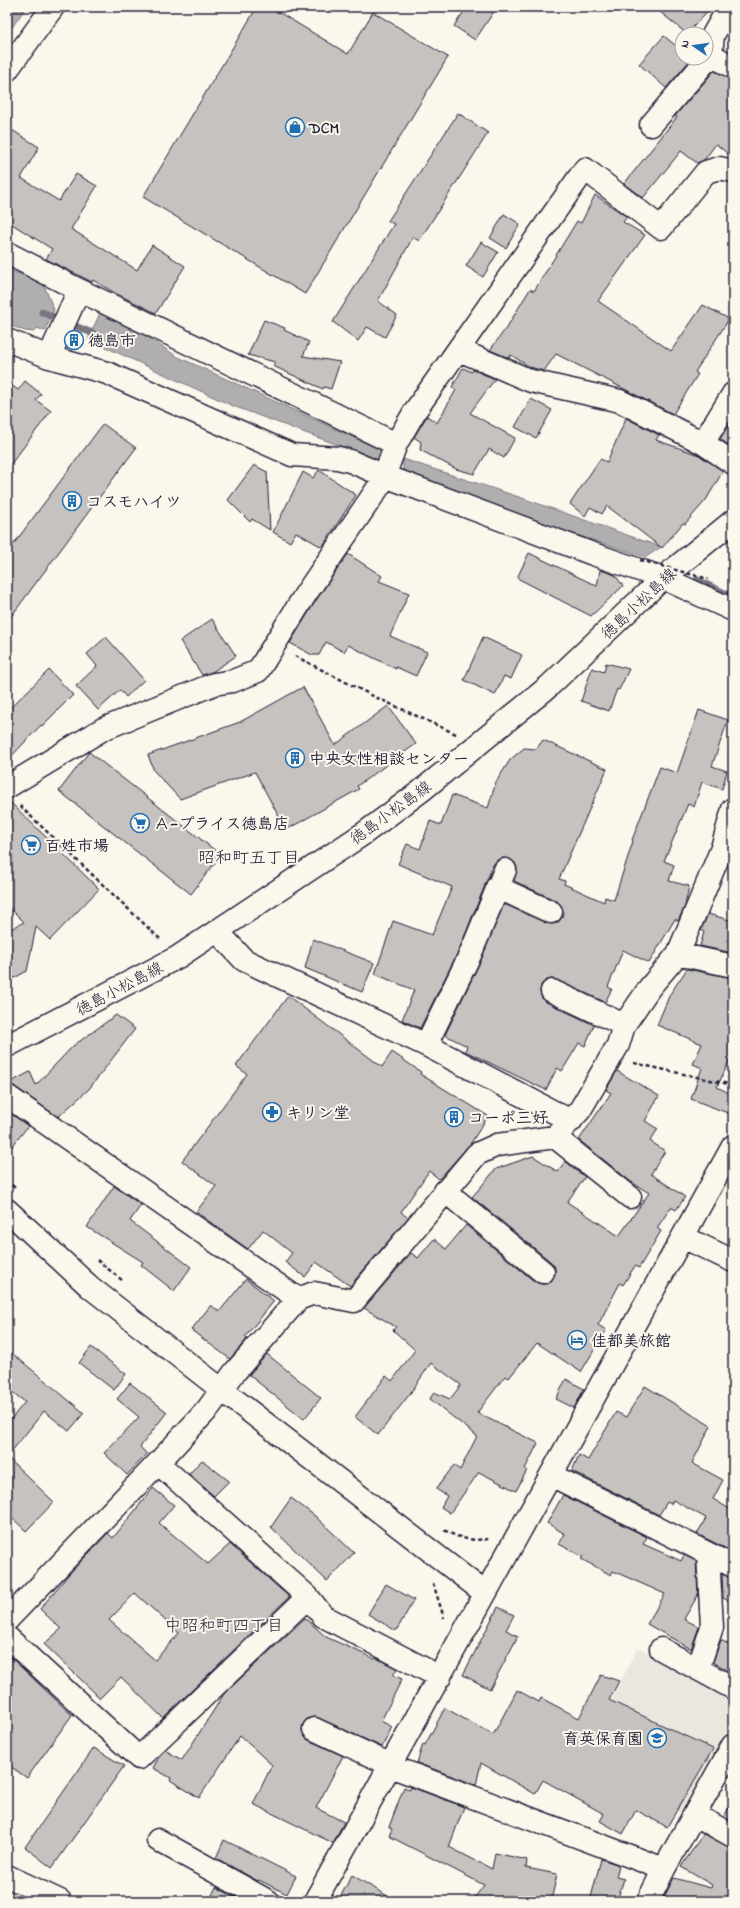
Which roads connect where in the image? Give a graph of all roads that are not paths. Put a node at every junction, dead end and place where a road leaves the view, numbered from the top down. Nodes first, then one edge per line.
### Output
1 (53, 7) edge
2 (729, 7) edge
3 (714, 33) edge
4 (714, 56) edge
5 (701, 66) edge
6 (733, 67) edge
7 (7, 70) edge
8 (651, 125) dead end
9 (733, 171) edge
10 (7, 253) edge
11 (75, 298) junction
12 (7, 340) edge
13 (459, 350) junction
14 (49, 357) junction
15 (733, 394) edge
16 (703, 443) junction
17 (391, 459) junction
18 (733, 463) edge
19 (733, 521) edge
20 (663, 578) junction
21 (733, 610) edge
22 (13, 796) edge
23 (733, 809) edge
24 (727, 850) edge
25 (551, 912) dead end
26 (217, 932) junction
27 (678, 954) junction
28 (733, 966) edge
29 (552, 992) dead end
30 (624, 1025) junction
31 (426, 1045) junction
32 (7, 1046) edge
33 (7, 1096) edge
34 (571, 1121) junction
35 (555, 1137) junction
36 (733, 1146) edge
37 (446, 1191) junction
38 (630, 1197) dead end
39 (7, 1210) edge
40 (683, 1237) junction
41 (733, 1261) edge
42 (543, 1272) dead end
43 (298, 1300) junction
44 (222, 1390) junction
45 (158, 1463) junction
46 (551, 1476) junction
47 (708, 1554) junction
48 (733, 1566) edge
49 (486, 1593) junction
50 (308, 1597) junction
51 (7, 1620) edge
52 (7, 1637) edge
53 (661, 1649) dead end
54 (698, 1669) junction
55 (440, 1677) junction
56 (733, 1688) edge
57 (314, 1729) dead end
58 (733, 1745) edge
59 (390, 1766) junction
60 (696, 1814) junction
61 (733, 1836) edge
62 (158, 1840) dead end
63 (664, 1869) junction
64 (7, 1876) edge
65 (60, 1901) edge
66 (268, 1901) edge
67 (315, 1901) edge
68 (648, 1901) edge

1 - 7 street
2 - 3 street
4 - 6 street
5 - 8 street
9 - 13 street
10 - 11 street
11 - 14 street
11 - 17 street
12 - 14 street
13 - 16 street
13 - 17 street
14 - 17 street
15 - 16 street
16 - 18 street
17 - 20 street
17 - 22 street
19 - 20 street, 徳島小松島線
20 - 21 street
20 - 26 street, 徳島小松島線
23 - 24 street
24 - 27 street
25 - 31 street
26 - 31 street
26 - 32 street, 徳島小松島線
27 - 28 street
27 - 30 street
29 - 30 street
30 - 34 street
31 - 34 street
33 - 43 street
34 - 35 street
35 - 37 street
35 - 38 street
36 - 40 street
37 - 42 street
37 - 43 street
39 - 44 street
40 - 41 street
40 - 46 street
43 - 44 street
44 - 45 street
44 - 49 street
45 - 50 street
45 - 51 street
46 - 47 street
46 - 49 street
47 - 48 street
47 - 54 street
49 - 55 street
50 - 52 street
50 - 55 street
53 - 54 street
54 - 56 street
55 - 59 street
57 - 59 street
58 - 60 street
59 - 63 street
59 - 67 street
60 - 61 street
60 - 63 street
62 - 66 street
63 - 68 street
64 - 65 street

